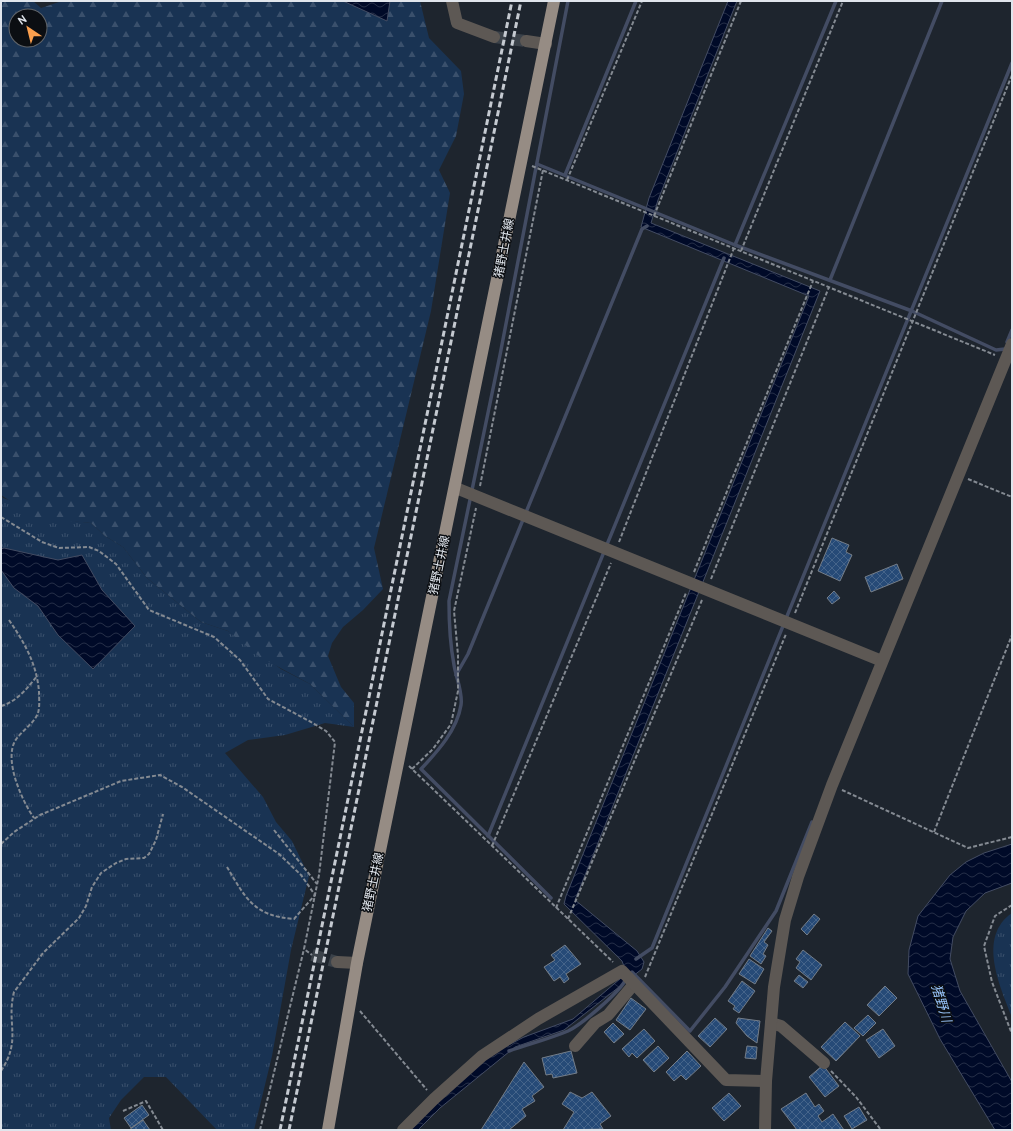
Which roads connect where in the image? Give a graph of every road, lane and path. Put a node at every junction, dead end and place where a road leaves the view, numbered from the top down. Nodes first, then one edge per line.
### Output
1 (452, 1) edge
2 (554, 1) edge
3 (642, 1) edge
4 (741, 1) edge
5 (843, 1) edge
6 (494, 37) tunnel mouth
7 (526, 41) tunnel mouth
8 (546, 44) junction
9 (1012, 75) edge
10 (522, 162) junction
11 (543, 170) junction
12 (567, 180) junction
13 (654, 216) junction
14 (734, 248) junction
15 (741, 251) junction
16 (914, 322) junction
17 (1012, 344) edge
18 (1006, 360) junction
19 (958, 475) junction
20 (456, 488) junction
21 (478, 497) junction
22 (1012, 497) edge
23 (1, 517) edge
24 (615, 553) junction
25 (9, 620) dead end
26 (790, 624) junction
27 (1012, 635) edge
28 (882, 661) junction
29 (38, 675) junction
30 (1, 706) edge
31 (399, 757) junction
32 (412, 769) junction
33 (832, 785) junction
34 (163, 814) dead end
35 (34, 818) junction
36 (274, 830) dead end
37 (934, 832) junction
38 (1012, 837) edge
39 (1, 844) edge
40 (492, 846) junction
41 (227, 867) dead end
42 (317, 884) junction
43 (315, 895) junction
44 (576, 901) dead end
45 (1012, 905) edge
46 (568, 919) junction
47 (304, 949) junction
48 (312, 955) tunnel mouth
49 (337, 962) tunnel mouth
50 (357, 963) junction
51 (622, 971) junction
52 (635, 984) junction
53 (350, 1000) junction
54 (771, 1023) junction
55 (1012, 1034) edge
56 (575, 1046) dead end
57 (824, 1063) joint
58 (1, 1071) edge
59 (766, 1081) junction
60 (434, 1099) junction
61 (123, 1112) dead end
62 (163, 1130) edge
63 (260, 1130) edge
64 (328, 1130) edge
65 (403, 1130) edge
66 (765, 1130) edge
67 (882, 1130) edge

1 - 6 street
2 - 8 main road, 猪野土井線
3 - 12 path
4 - 13 path
5 - 15 path
7 - 8 street
8 - 10 main road, 猪野土井線
9 - 16 path
10 - 11 path
10 - 20 main road, 猪野土井線
11 - 12 path
11 - 21 path
12 - 13 path
13 - 14 path
14 - 15 path
14 - 24 path
15 - 16 path
16 - 18 path
16 - 26 path
17 - 18 street
18 - 19 street
19 - 22 path
19 - 28 street
20 - 21 street
20 - 31 main road, 猪野土井線
21 - 24 street
21 - 32 path
23 - 42 path
24 - 26 street
24 - 40 path
25 - 29 path
26 - 28 street
26 - 52 path
27 - 37 path
28 - 33 street
29 - 30 path
29 - 35 path
31 - 32 path
31 - 50 main road, 猪野土井線
32 - 40 path
33 - 37 path
33 - 54 street
34 - 58 path
35 - 39 path
35 - 43 path
36 - 42 path
37 - 38 path
40 - 46 path
41 - 43 path
42 - 43 path
43 - 47 path
44 - 46 path
45 - 55 path
46 - 51 path
47 - 48 path
47 - 63 path
49 - 50 street
50 - 53 main road, 猪野土井線
51 - 52 street
51 - 60 street
52 - 56 street
52 - 59 street
53 - 60 path
53 - 64 main road, 猪野土井線
54 - 57 street
54 - 59 street
57 - 67 path
59 - 66 street
60 - 65 street
61 - 62 path

